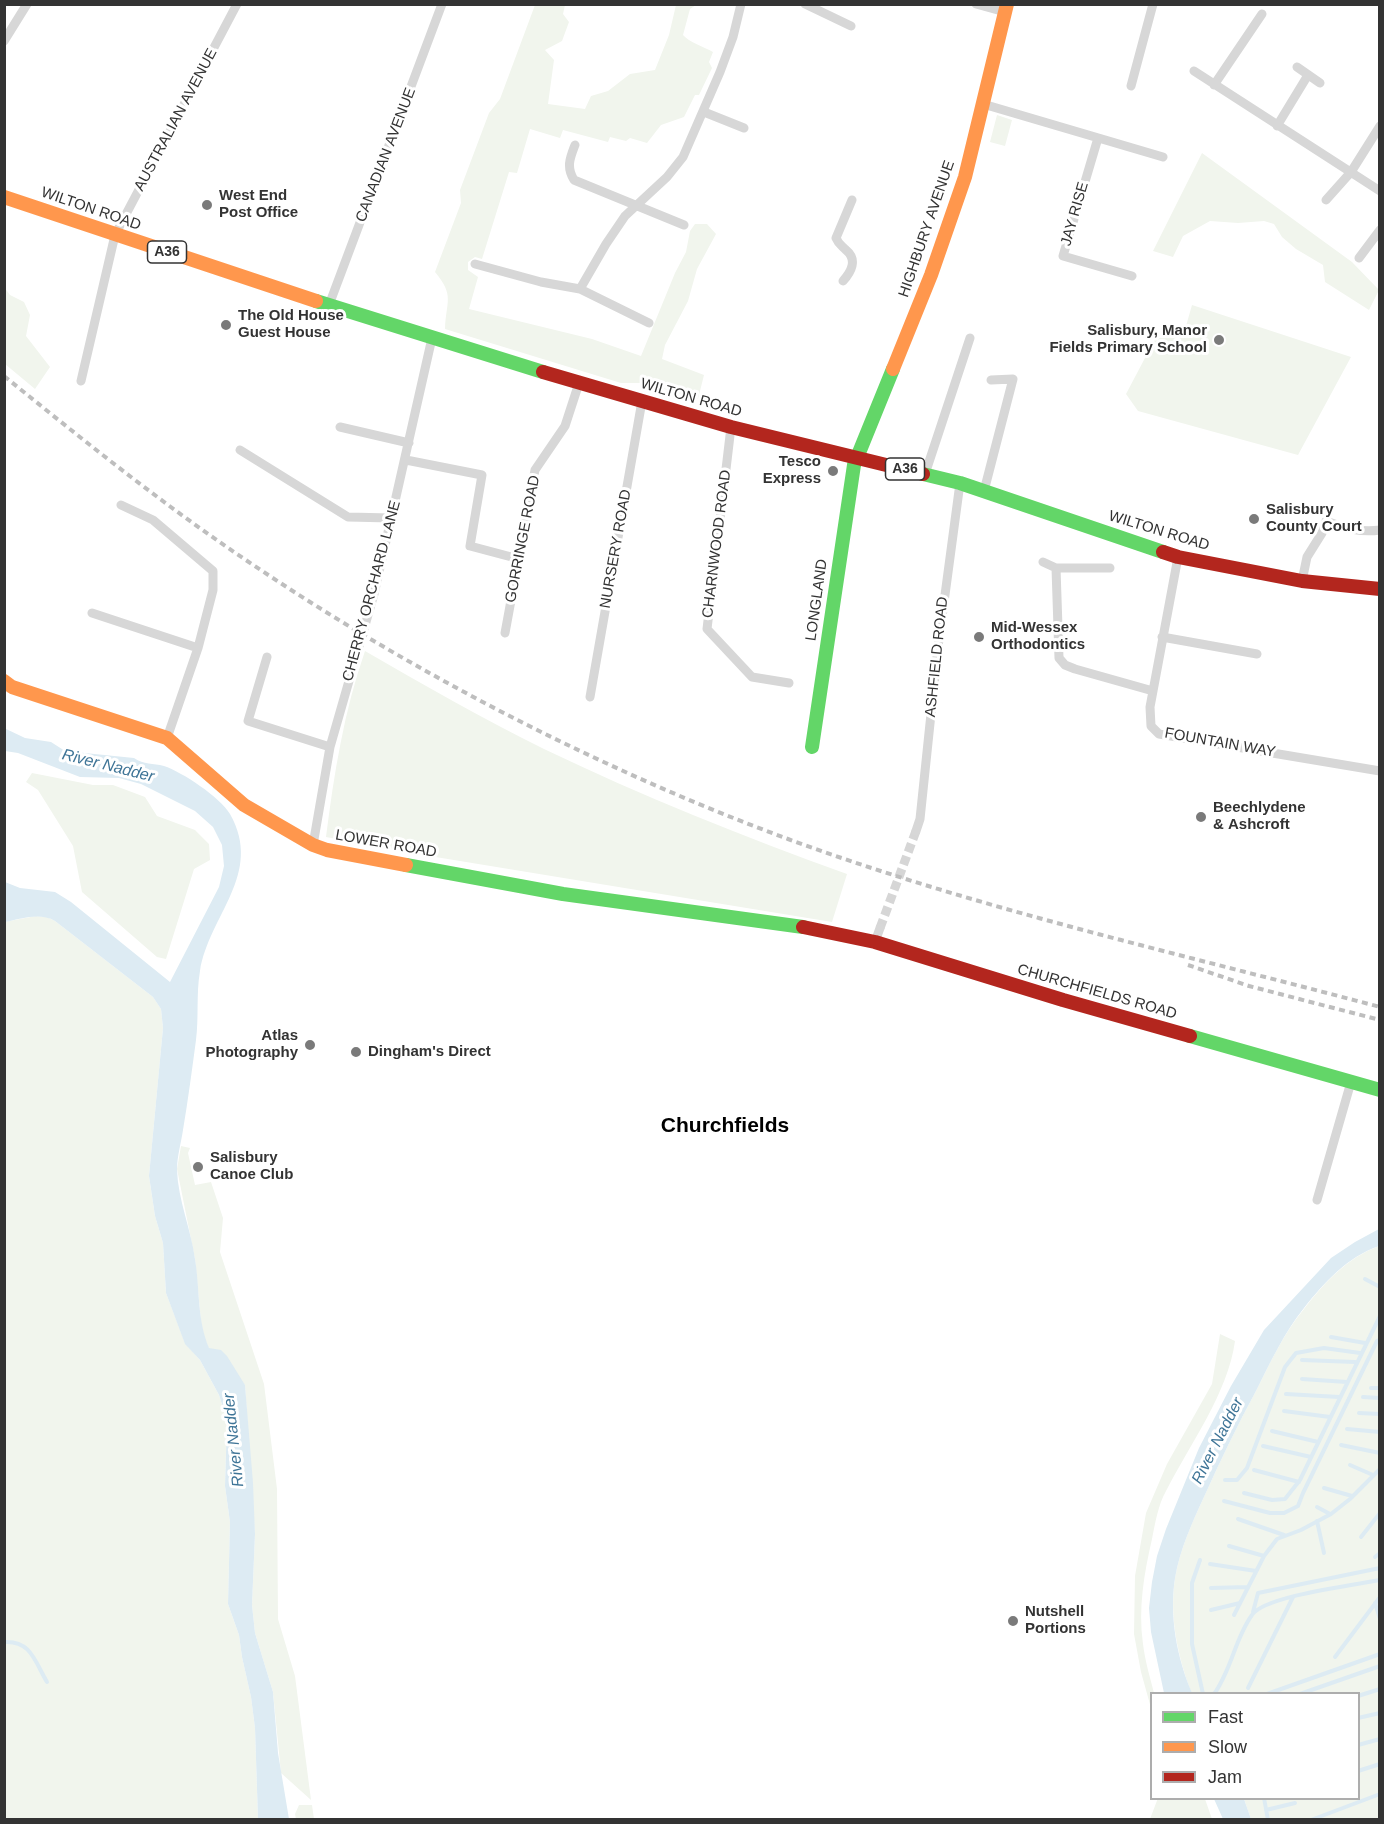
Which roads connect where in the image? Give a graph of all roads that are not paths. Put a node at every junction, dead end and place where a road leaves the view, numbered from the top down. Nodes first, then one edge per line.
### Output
1 (27, 4) edge
2 (237, 4) edge
3 (442, 4) edge
4 (741, 4) edge
5 (805, 4) edge
6 (976, 4) edge
7 (1153, 4) edge
8 (1006, 8) edge
9 (1262, 14) dead end
10 (851, 26) dead end
11 (4, 41) edge
12 (1297, 67) dead end
13 (1194, 71) dead end
14 (1308, 75) junction
15 (1320, 83) dead end
16 (1214, 85) junction
17 (1131, 86) dead end
18 (983, 104) junction
19 (704, 112) junction
20 (1277, 126) junction
21 (1380, 126) edge
22 (744, 128) dead end
23 (1098, 138) junction
24 (575, 145) dead end
25 (1163, 157) dead end
26 (1351, 172) junction
27 (1380, 191) edge
28 (4, 197) edge
29 (852, 200) dead end
30 (1326, 200) dead end
31 (635, 206) junction
32 (684, 225) dead end
33 (1380, 230) edge
34 (115, 235) junction
35 (1359, 258) dead end
36 (475, 264) dead end
37 (1132, 276) dead end
38 (843, 281) dead end
39 (580, 290) junction
40 (329, 305) junction
41 (649, 323) dead end
42 (432, 338) junction
43 (970, 338) dead end
44 (991, 380) dead end
45 (81, 381) dead end
46 (579, 383) junction
47 (642, 401) junction
48 (340, 427) dead end
49 (731, 427) junction
50 (409, 443) junction
51 (240, 450) dead end
52 (856, 458) junction
53 (406, 460) junction
54 (925, 474) junction
55 (960, 483) junction
56 (984, 491) junction
57 (121, 505) dead end
58 (391, 518) junction
59 (1380, 530) edge
60 (1178, 556) junction
61 (519, 559) junction
62 (1043, 562) dead end
63 (1056, 568) junction
64 (1110, 568) dead end
65 (1302, 581) junction
66 (1380, 589) edge
67 (92, 613) dead end
68 (505, 633) dead end
69 (1162, 637) junction
70 (198, 648) junction
71 (1257, 654) dead end
72 (267, 657) dead end
73 (4, 681) edge
74 (789, 683) dead end
75 (1153, 691) junction
76 (590, 697) dead end
77 (167, 738) junction
78 (330, 747) junction
79 (812, 747) dead end
80 (1380, 771) edge
81 (915, 831) tunnel mouth
82 (313, 845) junction
83 (805, 927) joint
84 (880, 928) tunnel mouth
85 (875, 942) junction
86 (1351, 1082) junction
87 (1380, 1090) edge
88 (1317, 1200) dead end

1 - 11 street
2 - 34 street, AUSTRALIAN AVENUE
3 - 40 street, CANADIAN AVENUE
4 - 19 street
5 - 10 street
6 - 8 street
7 - 17 street
8 - 18 main road, HIGHBURY AVENUE
9 - 16 street
12 - 14 street
13 - 16 street
14 - 15 street
14 - 20 street
16 - 20 street
18 - 23 street
18 - 52 main road, HIGHBURY AVENUE
19 - 22 street
19 - 31 street
20 - 26 street
21 - 26 street
23 - 25 street
23 - 37 street, JAY RISE
24 - 31 street
26 - 27 street
26 - 30 street
28 - 34 main road, WILTON ROAD / A36
29 - 38 street
31 - 32 street
31 - 39 street
33 - 35 street
34 - 40 main road, WILTON ROAD / A36
34 - 45 street, AUSTRALIAN AVENUE
36 - 39 street
39 - 41 street
40 - 42 main road, WILTON ROAD / A36
42 - 46 main road, WILTON ROAD / A36
42 - 50 street, CHERRY ORCHARD LANE
43 - 54 street
44 - 56 street
46 - 47 main road, WILTON ROAD / A36
46 - 61 street, GORRINGE ROAD
47 - 49 main road, WILTON ROAD / A36
47 - 76 street, NURSERY ROAD
48 - 50 street
49 - 52 main road, WILTON ROAD / A36
49 - 74 street, CHARNWOOD ROAD
50 - 53 street, CHERRY ORCHARD LANE
51 - 58 street
52 - 54 main road, WILTON ROAD / A36
52 - 79 main road, LONGLAND
53 - 58 street, CHERRY ORCHARD LANE
53 - 61 street
54 - 55 main road, WILTON ROAD / A36
55 - 56 main road, WILTON ROAD / A36
55 - 81 street, ASHFIELD ROAD
56 - 60 main road, WILTON ROAD / A36
57 - 70 street
58 - 78 street, CHERRY ORCHARD LANE
59 - 65 street
60 - 65 main road, WILTON ROAD / A36
60 - 69 street, FOUNTAIN WAY
61 - 68 street, GORRINGE ROAD
62 - 63 street
63 - 64 street
63 - 75 street
65 - 66 main road, WILTON ROAD / A36
67 - 70 street
69 - 71 street
69 - 75 street, FOUNTAIN WAY
70 - 77 street
72 - 78 street
73 - 77 main road, LOWER ROAD
75 - 80 street, FOUNTAIN WAY
77 - 82 main road, LOWER ROAD
78 - 82 street, CHERRY ORCHARD LANE
82 - 83 main road, LOWER ROAD
83 - 85 main road, CHURCHFIELDS ROAD
84 - 85 street
85 - 86 main road, CHURCHFIELDS ROAD
86 - 87 main road, CHURCHFIELDS ROAD
86 - 88 street

